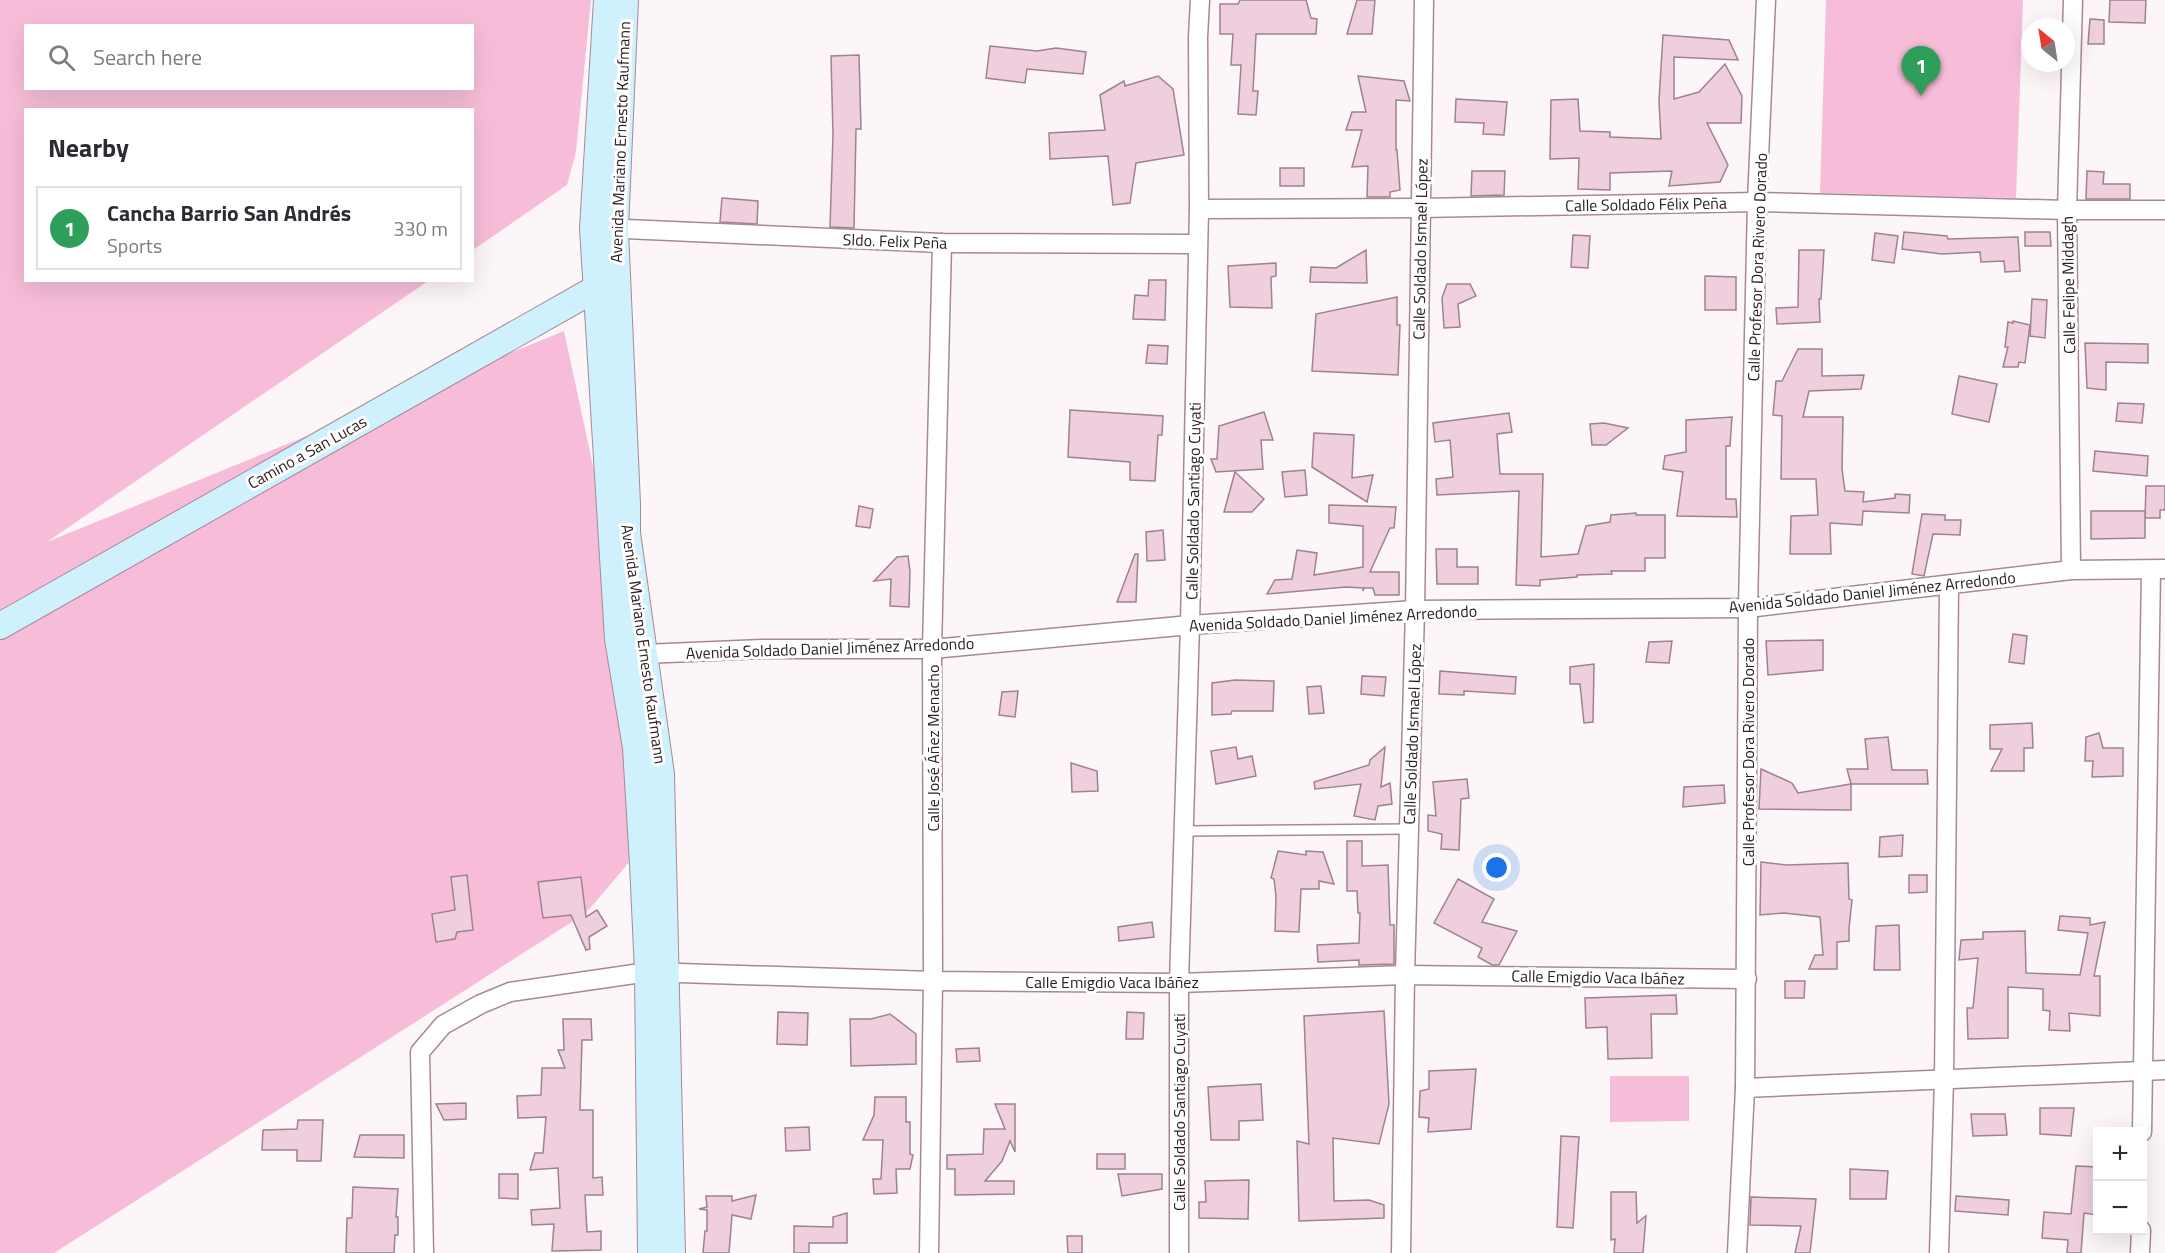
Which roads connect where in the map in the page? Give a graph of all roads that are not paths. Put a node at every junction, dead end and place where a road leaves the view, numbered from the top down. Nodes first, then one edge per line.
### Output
1 (607, 0) edge
2 (625, 0) edge
3 (1200, 0) edge
4 (1424, 0) edge
5 (1766, 0) edge
6 (2073, 0) edge
7 (1757, 202) junction
8 (1420, 208) junction
9 (1199, 209) junction
10 (2067, 210) junction
11 (2165, 210) edge
12 (604, 229) junction
13 (942, 243) junction
14 (1198, 244) junction
15 (606, 289) junction
16 (2071, 570) junction
17 (2158, 570) edge
18 (1949, 586) junction
19 (1748, 608) junction
20 (1415, 610) junction
21 (1190, 625) junction
22 (0, 626) edge
23 (932, 649) junction
24 (644, 654) junction
25 (1409, 829) junction
26 (1184, 831) junction
27 (657, 972) junction
28 (1405, 975) junction
29 (1747, 979) junction
30 (933, 981) junction
31 (1179, 983) junction
32 (2165, 1070) edge
33 (2143, 1071) junction
34 (1944, 1079) junction
35 (1745, 1088) junction
36 (2142, 1127) edge
37 (2141, 1235) edge
38 (424, 1253) edge
39 (651, 1253) edge
40 (672, 1253) edge
41 (929, 1253) edge
42 (1179, 1253) edge
43 (1401, 1253) edge
44 (1737, 1253) edge
45 (1939, 1253) edge
46 (2140, 1253) edge

1 - 12 main road, Avenida Mariano Ernesto Kaufmann
2 - 12 main road, Avenida Mariano Ernesto Kaufmann
3 - 9 street, Calle Soldado Santiago Cuyati
4 - 8 street, Calle Soldado Ismael López
5 - 7 street, Calle Profesor Dora Rivero Dorado
6 - 10 street, Calle Felipe Middagh
7 - 8 street, Calle Soldado Félix Peña
7 - 10 street, Calle Soldado Félix Peña
7 - 19 street, Calle Profesor Dora Rivero Dorado
8 - 9 street, Calle Soldado Félix Peña
8 - 20 street, Calle Soldado Ismael López
9 - 14 street, Calle Soldado Santiago Cuyati
10 - 11 street, Calle Soldado Félix Peña
10 - 16 street, Calle Felipe Middagh
12 - 13 street, Sldo. Felix Peña
12 - 15 main road, Avenida Mariano Ernesto Kaufmann
13 - 14 street, Sldo. Felix Peña
13 - 23 street, Calle José Áñez Menacho
14 - 21 street, Calle Soldado Santiago Cuyati
15 - 22 main road, Camino a San Lucas
15 - 24 main road, Avenida Mariano Ernesto Kaufmann
15 - 27 main road, Avenida Mariano Ernesto Kaufmann
16 - 17 street, Avenida Soldado Daniel Jiménez Arredondo
16 - 18 street, Avenida Soldado Daniel Jiménez Arredondo
17 - 33 street
18 - 19 street, Avenida Soldado Daniel Jiménez Arredondo
18 - 34 street
19 - 20 street, Avenida Soldado Daniel Jiménez Arredondo
19 - 29 street, Calle Profesor Dora Rivero Dorado
20 - 21 street, Avenida Soldado Daniel Jiménez Arredondo
20 - 25 street, Calle Soldado Ismael López
21 - 23 street, Avenida Soldado Daniel Jiménez Arredondo
21 - 26 street, Calle Soldado Santiago Cuyati
23 - 24 street, Avenida Soldado Daniel Jiménez Arredondo
23 - 30 street, Calle José Áñez Menacho
24 - 27 main road, Avenida Mariano Ernesto Kaufmann
25 - 26 lane
25 - 28 street, Calle Soldado Ismael López
26 - 31 street, Calle Soldado Santiago Cuyati
27 - 30 street, Calle Emigdio Vaca Ibáñez
27 - 38 street, Calle Emigdio Vaca Ibáñez
27 - 39 main road, Avenida Mariano Ernesto Kaufmann
27 - 40 main road, Avenida Mariano Ernesto Kaufmann
28 - 29 street, Calle Emigdio Vaca Ibáñez
28 - 31 street, Calle Emigdio Vaca Ibáñez
28 - 43 street, Calle Soldado Ismael López
29 - 35 street, Calle Profesor Dora Rivero Dorado
30 - 31 street, Calle Emigdio Vaca Ibáñez
30 - 41 street, Calle José Áñez Menacho
31 - 42 street, Calle Soldado Santiago Cuyati
32 - 33 street
33 - 34 street
33 - 36 street
34 - 35 street
34 - 45 street
35 - 44 street, Calle Profesor Dora Rivero Dorado
37 - 46 street

